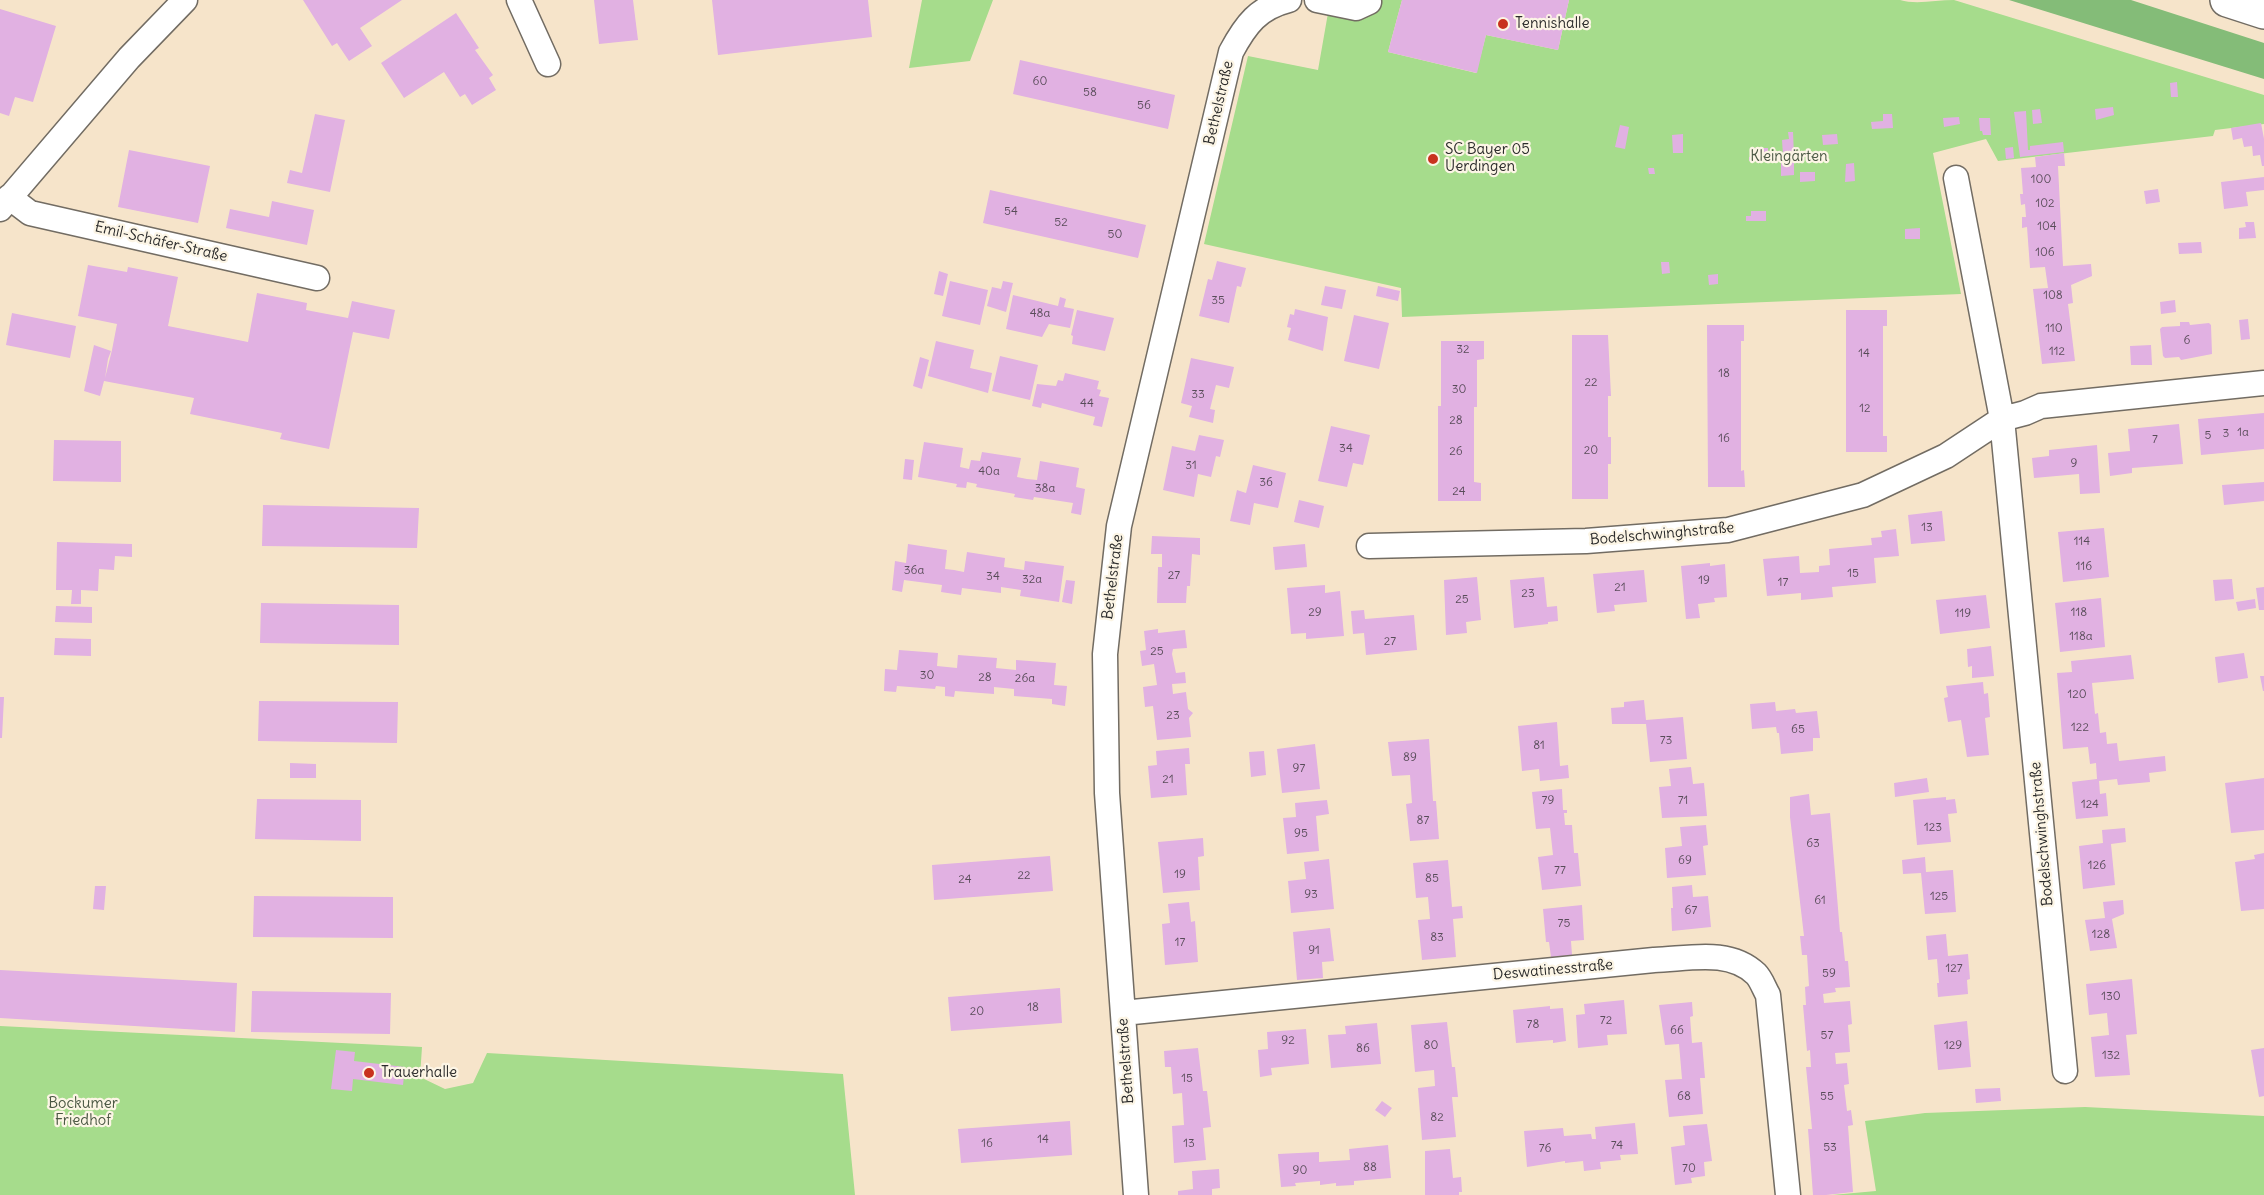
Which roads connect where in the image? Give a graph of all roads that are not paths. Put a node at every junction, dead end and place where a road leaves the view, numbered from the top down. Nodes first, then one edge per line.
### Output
1 (185, 0) edge
2 (519, 0) edge
3 (1289, 0) edge
4 (1317, 0) edge
5 (2227, 0) edge
6 (1369, 2) dead end
7 (2264, 12) edge
8 (548, 64) dead end
9 (1956, 178) dead end
10 (5, 203) edge
11 (317, 278) dead end
12 (2264, 383) edge
13 (2002, 418) junction
14 (1368, 546) dead end
15 (1123, 1013) junction
16 (2065, 1071) dead end
17 (1136, 1195) edge
18 (1788, 1195) edge

1 - 10 street, Emil-Schäfer-Straße
2 - 8 street
3 - 15 street, Bethelstraße
4 - 6 street
5 - 7 highway
9 - 13 street, Bodelschwinghstraße
10 - 11 street, Emil-Schäfer-Straße
12 - 13 street, Bodelschwinghstraße
13 - 14 street, Bodelschwinghstraße
13 - 16 street, Bodelschwinghstraße
15 - 17 street, Bethelstraße
15 - 18 street, Deswatinesstraße

